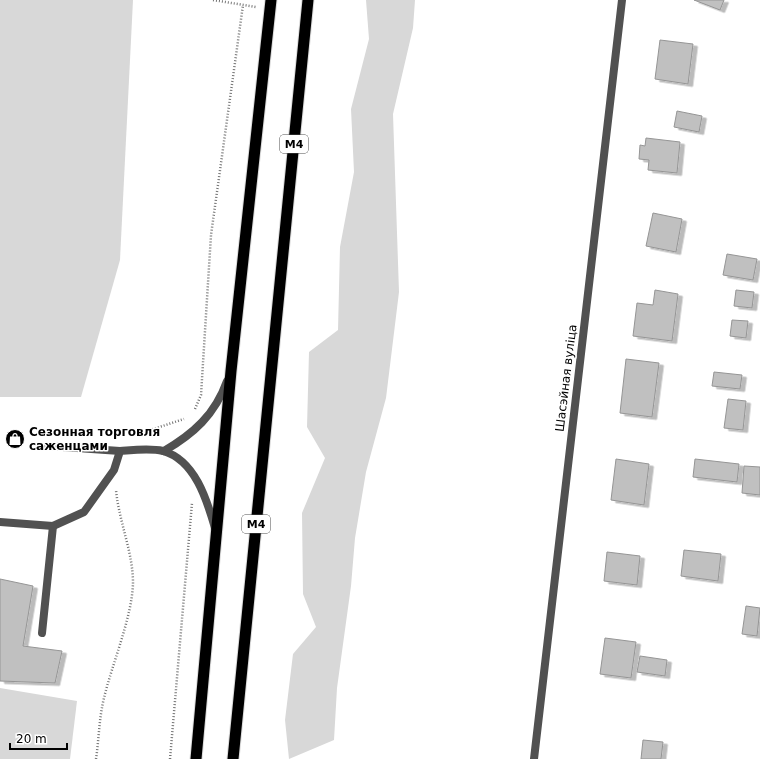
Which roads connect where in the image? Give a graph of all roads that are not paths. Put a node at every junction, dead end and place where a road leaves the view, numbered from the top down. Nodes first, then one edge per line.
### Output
1 (271, 0) edge
2 (308, 0) edge
3 (622, 0) edge
4 (231, 371) junction
5 (48, 446) dead end
6 (120, 451) junction
7 (164, 452) junction
8 (0, 522) edge
9 (53, 526) junction
10 (216, 533) junction
11 (42, 634) dead end
12 (196, 759) edge
13 (233, 759) edge
14 (534, 759) edge

1 - 4 highway
2 - 13 highway, М4
3 - 14 street, Шасэйная вуліца
4 - 7 street
4 - 10 highway
5 - 6 street
6 - 7 street
6 - 9 street
7 - 10 street
8 - 9 street
9 - 11 street
10 - 12 highway

